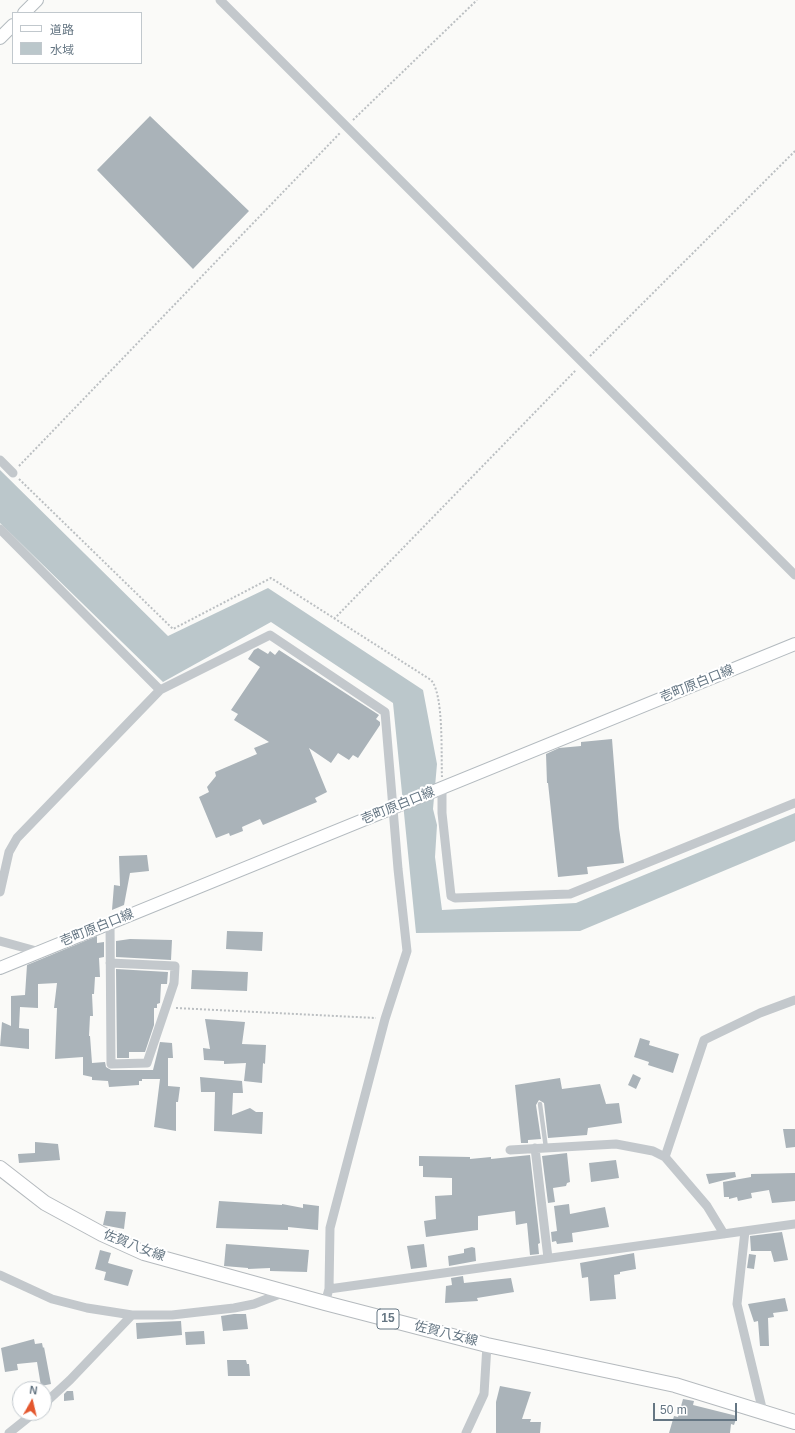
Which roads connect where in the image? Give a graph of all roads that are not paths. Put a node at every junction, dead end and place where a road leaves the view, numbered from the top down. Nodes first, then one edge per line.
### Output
1 (37, 0) edge
2 (220, 0) edge
3 (25, 12) edge
4 (12, 26) edge
5 (0, 38) edge
6 (0, 460) edge
7 (13, 473) road end
8 (0, 529) edge
9 (795, 575) edge
10 (795, 644) edge
11 (160, 690) junction
12 (438, 790) junction
13 (795, 803) edge
14 (397, 806) junction
15 (0, 892) edge
16 (110, 922) junction
17 (0, 941) edge
18 (40, 952) junction
19 (110, 964) junction
20 (0, 968) edge
21 (795, 1000) edge
22 (540, 1104) dead end
23 (535, 1148) junction
24 (546, 1148) junction
25 (510, 1150) dead end
26 (665, 1157) junction
27 (0, 1168) edge
28 (795, 1224) edge
29 (745, 1231) junction
30 (724, 1234) junction
31 (548, 1258) junction
32 (0, 1275) edge
33 (329, 1289) junction
34 (285, 1292) junction
35 (324, 1303) junction
36 (132, 1315) junction
37 (487, 1345) junction
38 (52, 1397) edge
39 (763, 1412) junction
40 (24, 1421) edge
41 (795, 1422) edge
42 (9, 1433) edge
43 (466, 1433) edge

1 - 3 main road
2 - 9 street
4 - 5 main road
6 - 7 street
8 - 11 street
10 - 12 main road, 壱町原白口線
11 - 14 street
11 - 15 street
12 - 13 street
12 - 14 main road, 壱町原白口線
14 - 16 main road, 壱町原白口線
14 - 33 street
16 - 18 main road, 壱町原白口線
16 - 19 street
17 - 18 street
18 - 20 main road, 壱町原白口線
19 - 19 street
21 - 26 street
22 - 24 lane
23 - 24 street
23 - 25 street
23 - 31 street
24 - 26 street
26 - 30 street
27 - 34 main road, 佐賀八女線 / 15
28 - 29 street
29 - 30 street
29 - 39 street
30 - 31 street
31 - 33 street
32 - 36 street
33 - 35 street
34 - 35 main road, 佐賀八女線 / 15
34 - 36 street
35 - 37 main road, 佐賀八女線 / 15
36 - 38 street
37 - 39 main road, 佐賀八女線 / 15
37 - 43 street
39 - 41 main road, 佐賀八女線 / 15
40 - 42 street

